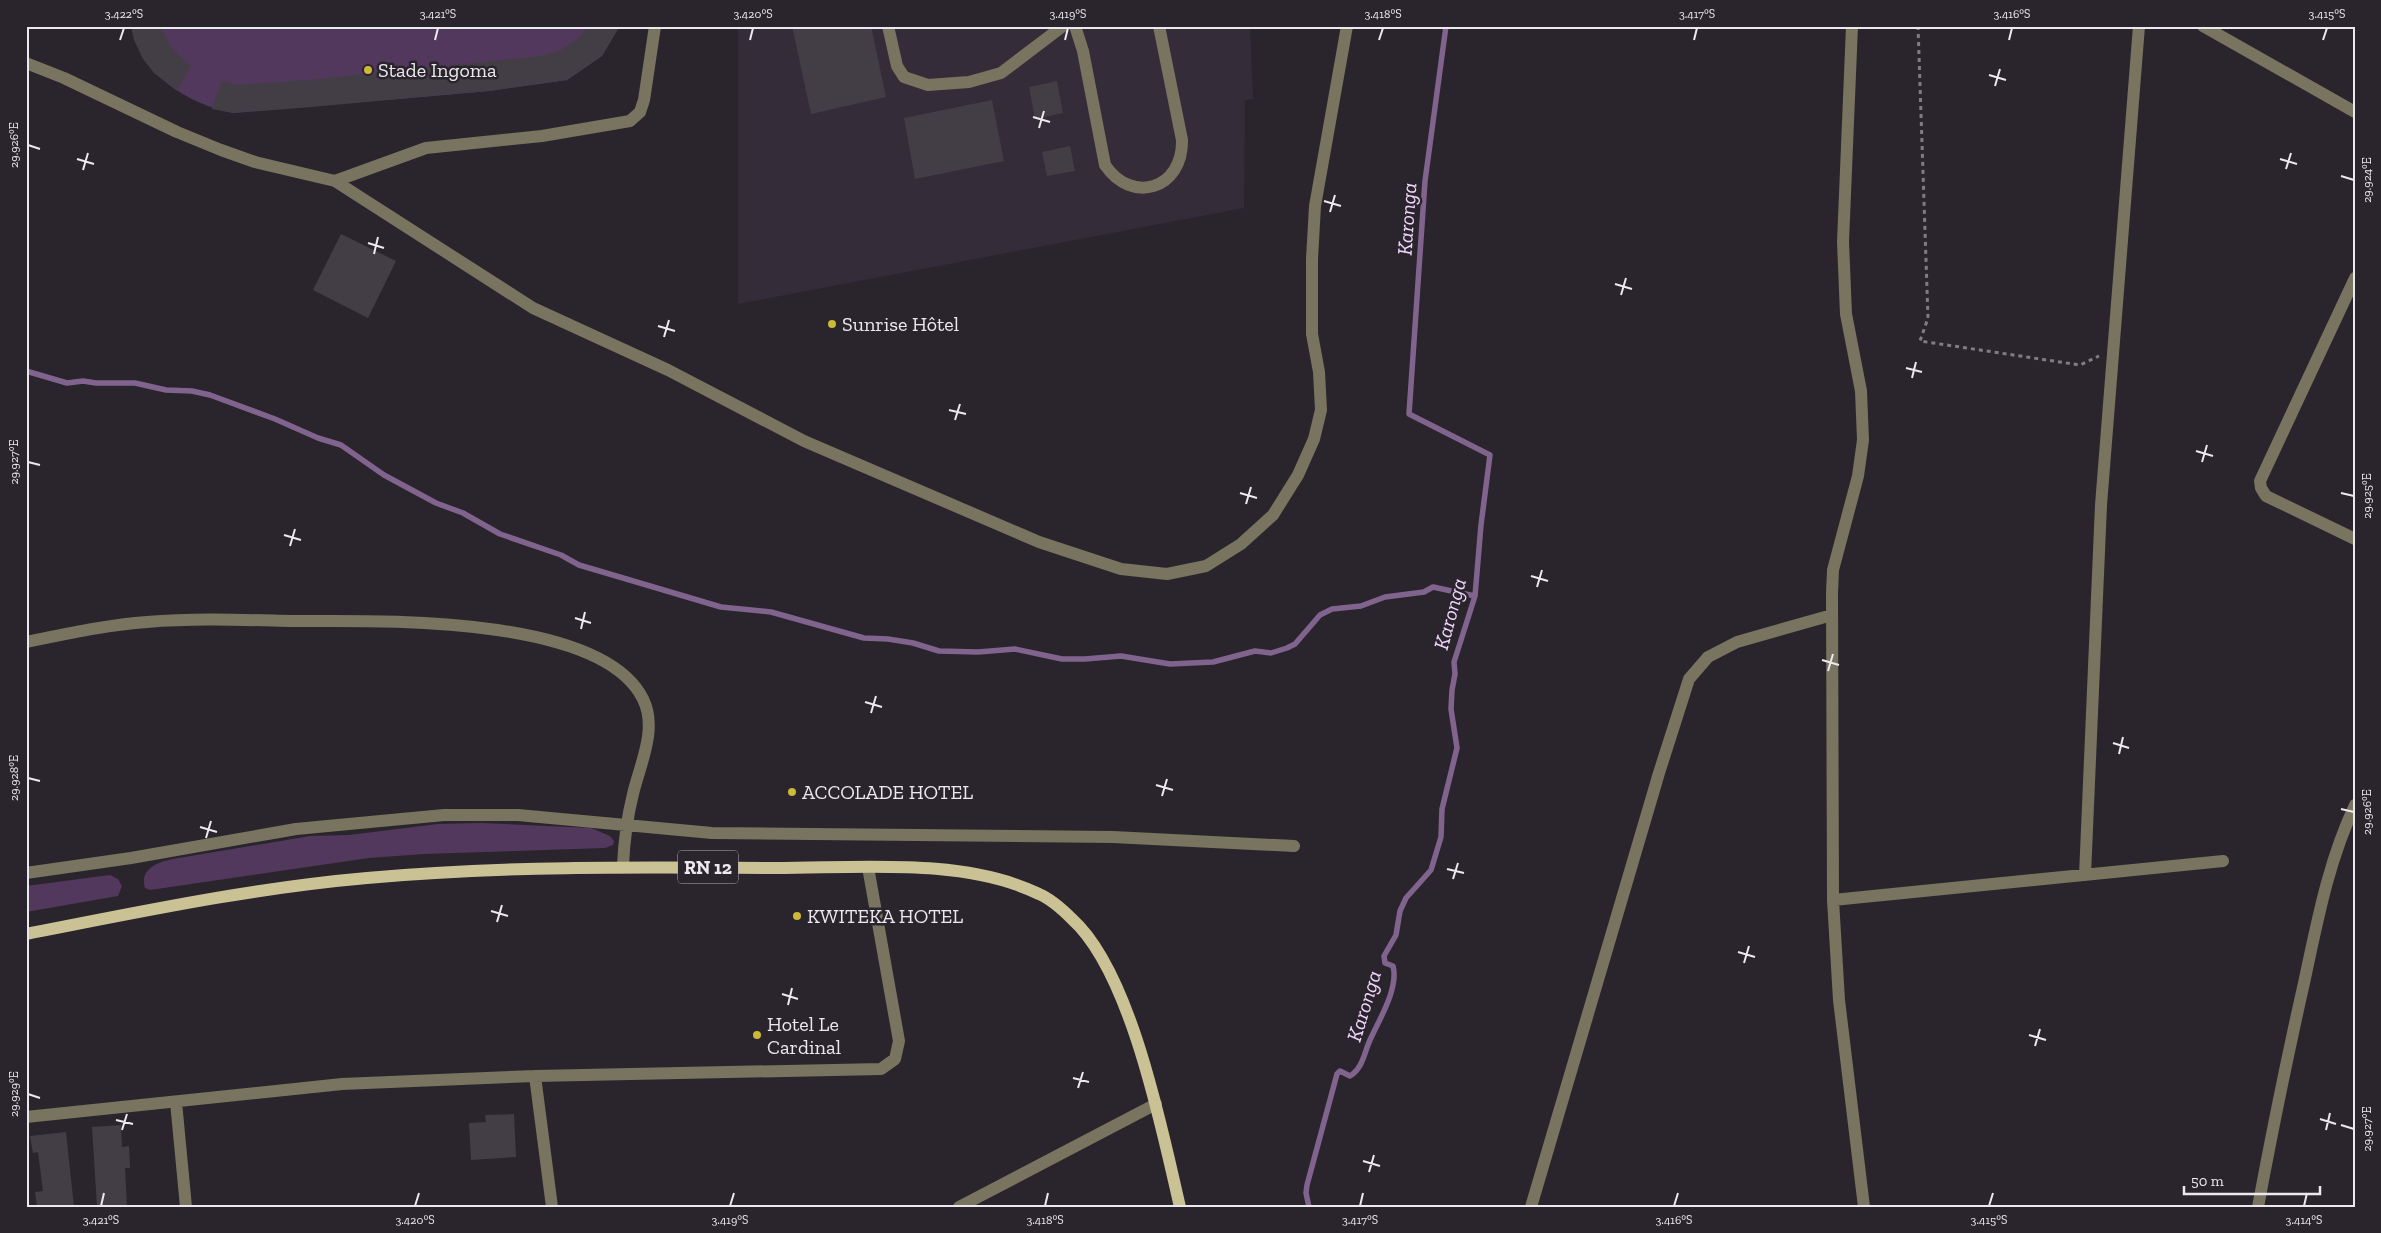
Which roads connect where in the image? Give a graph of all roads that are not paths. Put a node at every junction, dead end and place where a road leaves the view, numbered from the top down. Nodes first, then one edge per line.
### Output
1 (655, 26) edge
2 (888, 26) edge
3 (1062, 26) edge
4 (1075, 26) edge
5 (1159, 26) edge
6 (1347, 26) edge
7 (1852, 26) edge
8 (2139, 26) edge
9 (2203, 26) edge
10 (26, 63) edge
11 (2355, 112) edge
12 (335, 181) junction
13 (2355, 278) edge
14 (2355, 540) edge
15 (1832, 615) junction
16 (26, 642) edge
17 (2355, 805) edge
18 (627, 826) junction
19 (1294, 846) dead end
20 (2223, 861) dead end
21 (623, 866) junction
22 (868, 867) junction
23 (26, 873) edge
24 (2085, 874) junction
25 (1832, 900) junction
26 (26, 934) edge
27 (535, 1076) junction
28 (176, 1102) junction
29 (1156, 1104) junction
30 (26, 1117) edge
31 (186, 1207) edge
32 (552, 1207) edge
33 (959, 1207) edge
34 (1180, 1207) edge
35 (1531, 1207) edge
36 (1864, 1207) edge
37 (2258, 1207) edge

1 - 12 street
2 - 3 street
4 - 5 street
6 - 12 street
7 - 15 street
8 - 24 street
9 - 11 street
10 - 12 street
13 - 14 street
15 - 25 street
15 - 35 street
16 - 18 street
17 - 37 street
18 - 19 street
18 - 21 street
18 - 23 street
20 - 24 street
21 - 22 main road, RN 12
21 - 26 main road, RN 12
22 - 27 street
22 - 29 main road, RN 12
24 - 25 street
25 - 36 street
27 - 28 street
27 - 32 street
28 - 30 street
28 - 31 street
29 - 33 street
29 - 34 main road, RN 12

